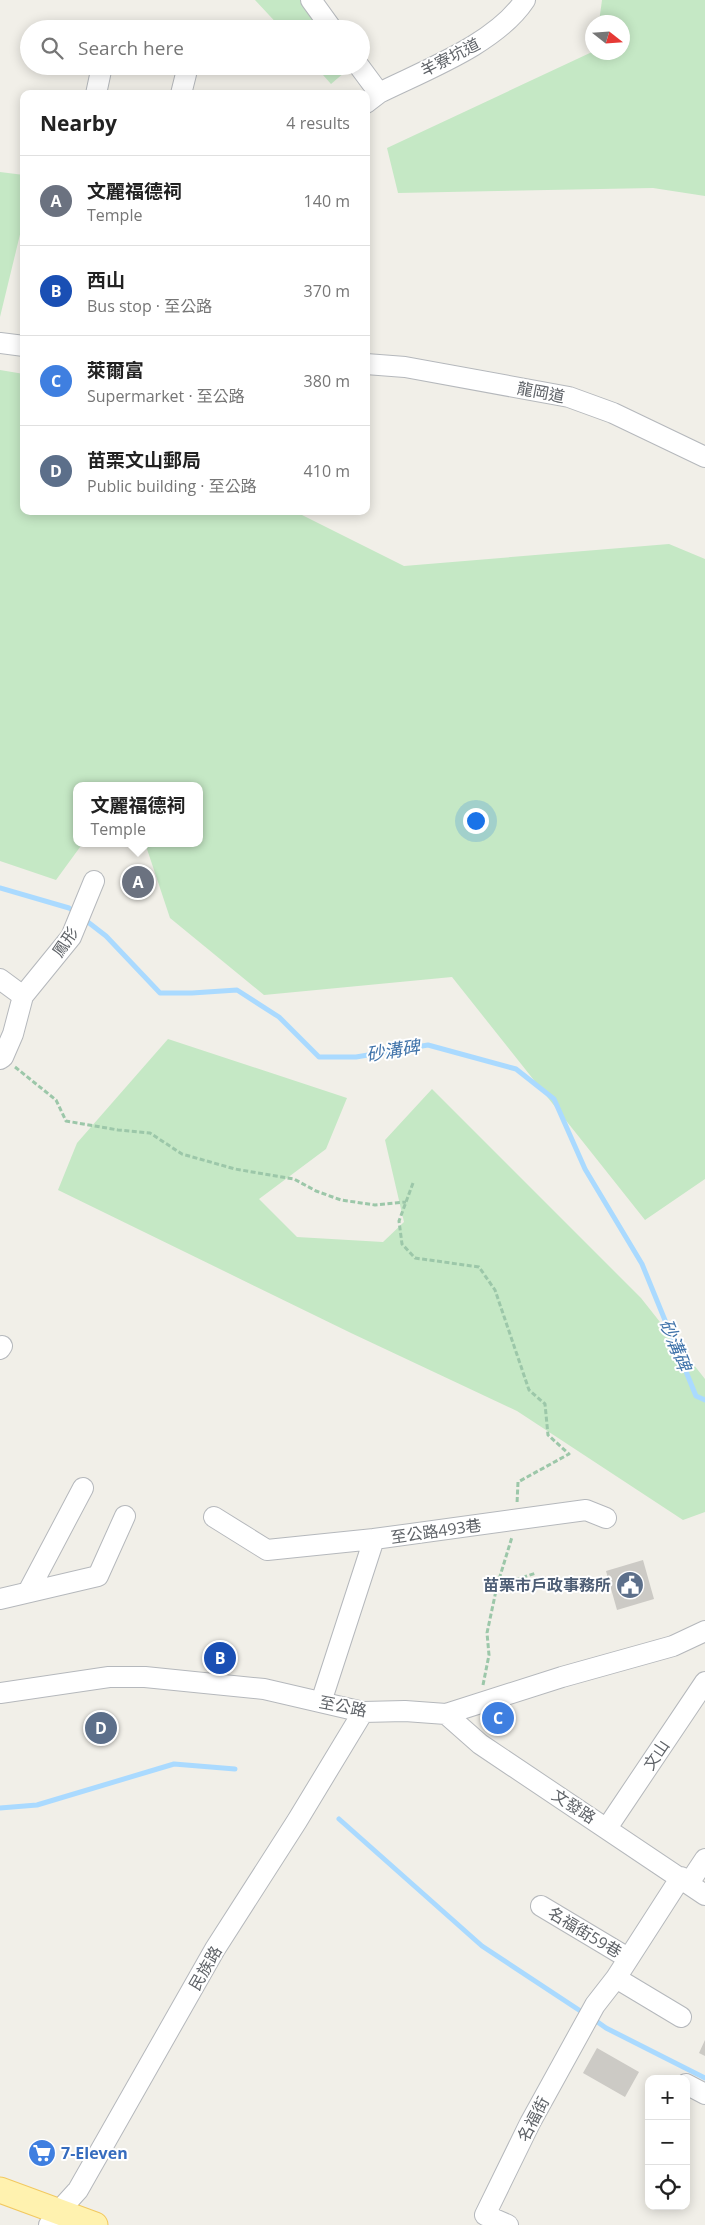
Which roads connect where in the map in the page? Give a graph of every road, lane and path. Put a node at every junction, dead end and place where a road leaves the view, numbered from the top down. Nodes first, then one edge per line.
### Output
1 (311, 0) edge
2 (525, 0) edge
3 (325, 20) edge
4 (100, 75) edge
5 (186, 75) edge
6 (363, 75) edge
7 (97, 90) edge
8 (182, 90) edge
9 (369, 90) edge
10 (372, 98) edge
11 (0, 344) edge
12 (20, 346) edge
13 (370, 364) edge
14 (705, 457) edge
15 (94, 881) dead end
16 (0, 979) edge
17 (23, 996) junction
18 (3, 1051) edge
19 (413, 1183) dead end
20 (406, 1202) junction
21 (83, 1488) dead end
22 (125, 1516) dead end
23 (214, 1517) dead end
24 (606, 1518) dead end
25 (516, 1520) junction
26 (374, 1539) junction
27 (536, 1573) dead end
28 (497, 1586) junction
29 (28, 1592) junction
30 (0, 1598) edge
31 (705, 1630) edge
32 (705, 1682) edge
33 (0, 1693) edge
34 (322, 1702) junction
35 (483, 1702) junction
36 (363, 1712) junction
37 (446, 1714) junction
38 (607, 1828) junction
39 (705, 1859) edge
40 (685, 1880) junction
41 (705, 1894) edge
42 (541, 1906) dead end
43 (628, 1958) junction
44 (616, 1978) junction
45 (681, 2017) dead end
46 (690, 2086) edge
47 (705, 2094) edge
48 (0, 2190) edge
49 (54, 2218) edge
50 (95, 2225) edge
51 (508, 2225) edge

1 - 3 street
2 - 10 street, 羊寮坑道
4 - 7 street
5 - 8 street
6 - 9 street
11 - 12 street
13 - 14 street, 龍岡道
15 - 17 street, 鳳形
16 - 17 street
17 - 18 street, 鳳形
18 - 20 path
19 - 20 path
20 - 25 path
21 - 29 street
22 - 29 street
23 - 26 street
24 - 25 street, 至公路493巷
25 - 26 street, 至公路493巷
25 - 28 path
26 - 34 street, 至公路493巷
27 - 28 path
28 - 35 path
29 - 30 street
31 - 35 street, 至公路
32 - 38 street, 文山
33 - 34 street, 至公路
34 - 36 street, 至公路
35 - 37 street, 至公路
36 - 37 street, 至公路
36 - 49 street, 民族路
37 - 38 street, 文發路
38 - 40 street, 文發路
39 - 40 street
40 - 41 street, 文發路
40 - 43 street
42 - 43 street, 名福街59巷
43 - 44 street
44 - 45 street
44 - 51 street, 名福街
46 - 47 street
48 - 49 main road
49 - 50 main road

